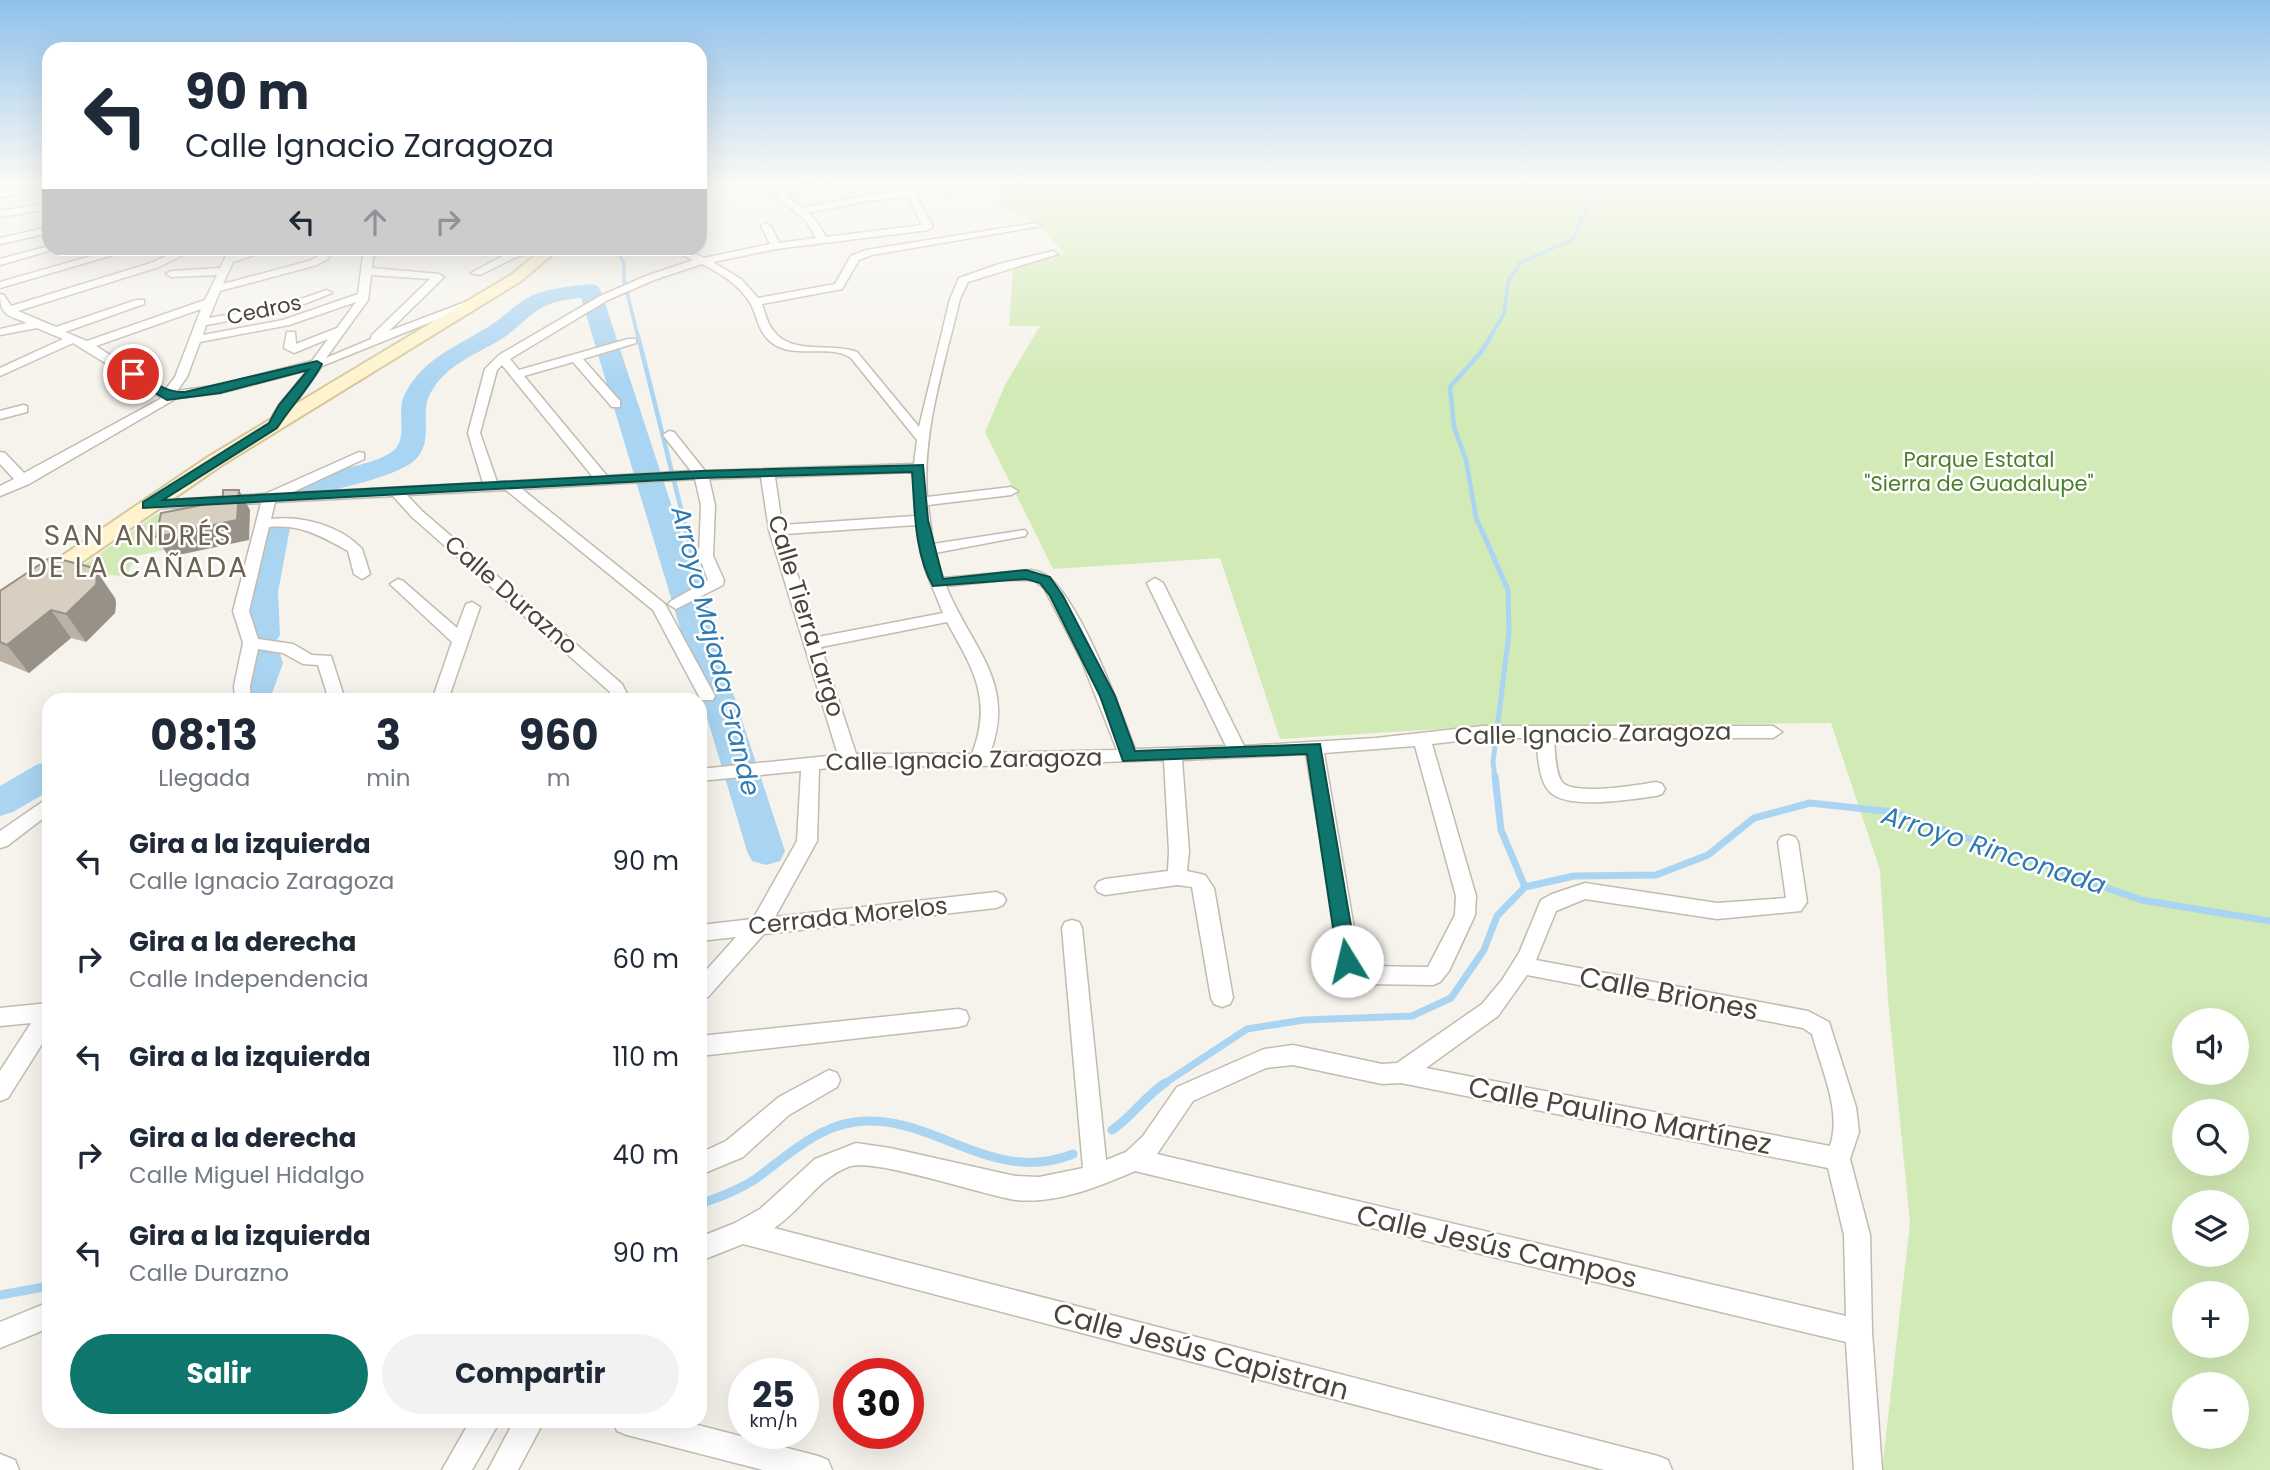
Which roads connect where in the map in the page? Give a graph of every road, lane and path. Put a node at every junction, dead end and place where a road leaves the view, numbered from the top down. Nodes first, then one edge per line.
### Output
1 (758, 250) edge
2 (883, 250) edge
3 (921, 250) edge
4 (42, 251) edge
5 (1053, 254) dead end
6 (103, 256) edge
7 (172, 256) edge
8 (232, 256) edge
9 (324, 256) edge
10 (369, 256) edge
11 (510, 256) edge
12 (544, 256) edge
13 (691, 256) edge
14 (923, 258) dead end
15 (702, 261) junction
16 (0, 262) edge
17 (223, 271) junction
18 (367, 271) junction
19 (475, 273) dead end
20 (171, 274) dead end
21 (0, 285) edge
22 (215, 289) junction
23 (327, 293) dead end
24 (365, 295) junction
25 (140, 302) dead end
26 (209, 302) junction
27 (474, 302) junction
28 (756, 302) junction
29 (3, 306) edge
30 (200, 323) junction
31 (39, 324) junction
32 (343, 330) junction
33 (57, 331) junction
34 (0, 332) edge
35 (291, 334) dead end
36 (73, 339) junction
37 (193, 340) junction
38 (632, 341) dead end
39 (87, 345) junction
40 (368, 345) junction
41 (29, 356) junction
42 (575, 357) junction
43 (503, 358) junction
44 (0, 362) edge
45 (317, 364) junction
46 (0, 372) edge
47 (517, 374) junction
48 (167, 396) junction
49 (616, 404) dead end
50 (23, 409) dead end
51 (0, 415) edge
52 (273, 425) junction
53 (669, 435) dead end
54 (923, 439) junction
55 (0, 456) edge
56 (359, 456) dead end
57 (918, 468) junction
58 (767, 472) junction
59 (701, 475) junction
60 (24, 481) junction
61 (604, 481) junction
62 (510, 486) junction
63 (492, 488) junction
64 (1011, 491) dead end
65 (0, 492) edge
66 (397, 492) junction
67 (269, 498) junction
68 (920, 502) junction
69 (147, 505) junction
70 (922, 520) junction
71 (261, 524) junction
72 (776, 530) junction
73 (1020, 533) dead end
74 (927, 550) junction
75 (362, 574) dead end
76 (937, 583) junction
77 (1155, 583) dead end
78 (398, 584) dead end
79 (676, 604) dead end
80 (472, 607) dead end
81 (0, 608) edge
82 (951, 616) junction
83 (460, 640) junction
84 (251, 643) junction
85 (814, 643) junction
86 (242, 693) edge
87 (335, 693) edge
88 (442, 693) edge
89 (618, 693) edge
90 (706, 693) edge
91 (1773, 732) dead end
92 (1544, 733) junction
93 (1422, 739) junction
94 (1314, 748) junction
95 (1238, 752) junction
96 (1173, 755) junction
97 (1129, 757) junction
98 (849, 760) junction
99 (979, 760) junction
100 (810, 764) junction
101 (707, 774) edge
102 (1656, 789) dead end
103 (42, 809) edge
104 (0, 841) edge
105 (1788, 842) dead end
106 (1177, 877) junction
107 (1105, 887) dead end
108 (996, 900) dead end
109 (760, 925) junction
110 (1072, 928) dead end
111 (707, 932) edge
112 (1523, 966) junction
113 (707, 983) edge
114 (1222, 998) dead end
115 (42, 1014) edge
116 (0, 1017) edge
117 (958, 1018) dead end
118 (42, 1024) edge
119 (707, 1045) edge
120 (1401, 1073) junction
121 (830, 1080) dead end
122 (0, 1091) edge
123 (1838, 1159) junction
124 (1134, 1160) junction
125 (707, 1163) edge
126 (1096, 1176) junction
127 (743, 1231) junction
128 (707, 1246) edge
129 (42, 1318) edge
130 (1859, 1332) junction
131 (0, 1335) edge
132 (482, 1428) edge
133 (526, 1428) edge
134 (654, 1428) edge
135 (0, 1468) edge
136 (5, 1470) edge
137 (456, 1470) edge
138 (502, 1470) edge
139 (818, 1470) edge
140 (1658, 1470) edge
141 (1868, 1470) edge

1 - 15 street
2 - 28 street
3 - 14 street
4 - 16 street
5 - 54 street
6 - 21 street
7 - 29 street
8 - 17 street
9 - 22 street
10 - 18 street
11 - 19 street
12 - 27 street
13 - 15 street
15 - 28 street
15 - 43 street
17 - 20 street
17 - 22 street
18 - 24 street
18 - 40 street
22 - 26 street
23 - 30 street, Cedros
24 - 32 street
24 - 37 street
25 - 33 street
26 - 30 street
26 - 39 street
27 - 40 street
27 - 52 street
28 - 54 street
29 - 31 street
30 - 37 street
31 - 33 street
31 - 34 street
32 - 35 street
32 - 45 street
33 - 36 street
36 - 39 street
36 - 41 street
37 - 48 street
38 - 42 street
39 - 48 street
40 - 45 street
41 - 44 street
41 - 46 street
42 - 47 street
42 - 49 street
43 - 47 street
43 - 63 street
45 - 48 street
45 - 52 street
47 - 61 street
48 - 60 street
50 - 51 street
52 - 69 street
53 - 59 street
54 - 57 street
55 - 60 street
56 - 67 street
57 - 58 street
57 - 68 street
58 - 59 street
58 - 72 street, Calle Tierra Largo
59 - 61 street
59 - 79 street
60 - 65 street
61 - 62 street
62 - 63 street
62 - 90 street
63 - 66 street
64 - 68 street
66 - 67 street
66 - 89 street, Calle Durazno
67 - 69 street
67 - 71 street
68 - 70 street
69 - 81 street
70 - 72 street
70 - 74 street
71 - 75 street
71 - 84 street
72 - 85 street, Calle Tierra Largo
73 - 74 street
74 - 76 street
76 - 82 street
76 - 97 street
77 - 95 street
78 - 83 street
80 - 83 street
82 - 85 street
82 - 99 street
83 - 88 street
84 - 86 street
84 - 87 street
85 - 98 street, Calle Tierra Largo
91 - 92 street, Calle Ignacio Zaragoza
92 - 93 street, Calle Ignacio Zaragoza
92 - 102 street
93 - 94 street, Calle Ignacio Zaragoza
93 - 94 street
94 - 95 street, Calle Ignacio Zaragoza
95 - 96 street, Calle Ignacio Zaragoza
96 - 97 street, Calle Ignacio Zaragoza
96 - 106 street
97 - 99 street, Calle Ignacio Zaragoza
98 - 99 street, Calle Ignacio Zaragoza
98 - 100 street, Calle Ignacio Zaragoza
100 - 101 street, Calle Ignacio Zaragoza
100 - 109 street
103 - 104 street
105 - 112 street
106 - 107 street
106 - 114 street
108 - 109 street, Cerrada Morelos
109 - 111 street, Cerrada Morelos
109 - 113 street
110 - 126 street
112 - 120 street
112 - 123 street, Calle Briones
115 - 116 street
117 - 119 street
118 - 122 street
120 - 123 street, Calle Paulino Martínez
120 - 124 street, Calle Paulino Martínez
121 - 125 street
123 - 130 street
124 - 126 street
124 - 130 street, Calle Jesús Campos
126 - 127 street
127 - 128 street
127 - 140 street, Calle Jesús Capistran
129 - 131 street
130 - 141 street
132 - 137 street
133 - 138 street
134 - 139 street
135 - 136 street

